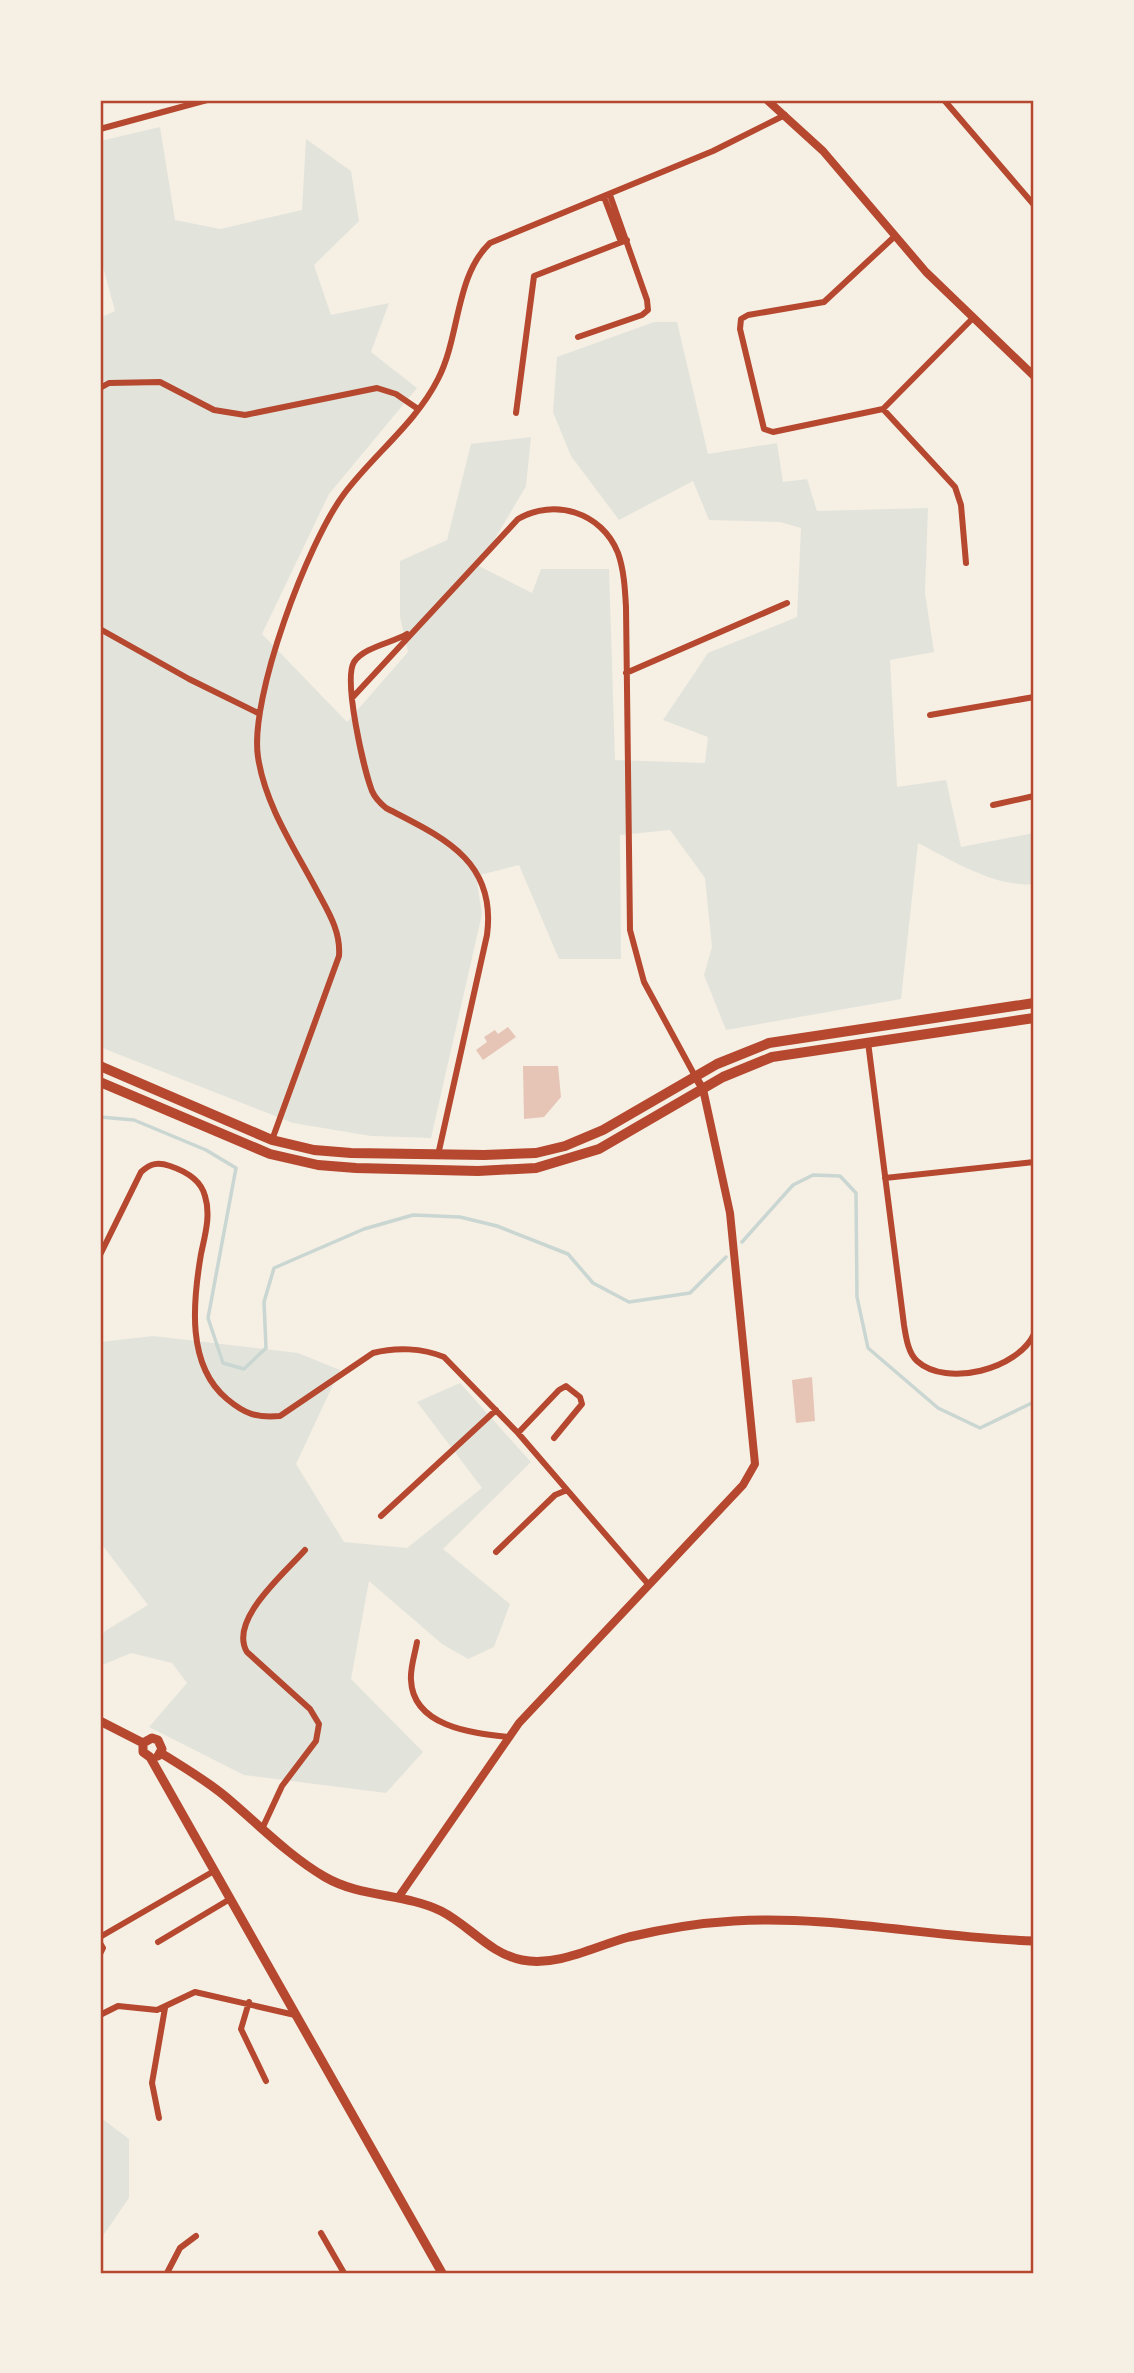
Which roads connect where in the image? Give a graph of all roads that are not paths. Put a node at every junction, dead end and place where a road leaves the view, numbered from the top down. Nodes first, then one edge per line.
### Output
1 (207, 100) edge
2 (767, 100) edge
3 (944, 100) edge
4 (785, 115) junction
5 (100, 129) edge
6 (607, 196) junction
7 (1034, 205) edge
8 (894, 237) junction
9 (624, 241) junction
10 (973, 318) junction
11 (578, 337) dead end
12 (1034, 376) edge
13 (100, 388) edge
14 (883, 409) junction
15 (418, 410) junction
16 (516, 413) dead end
17 (966, 563) dead end
18 (787, 603) dead end
19 (100, 629) edge
20 (413, 631) junction
21 (626, 673) junction
22 (1034, 696) edge
23 (352, 698) junction
24 (258, 713) junction
25 (930, 715) dead end
26 (1034, 796) edge
27 (993, 805) dead end
28 (1034, 1003) edge
29 (1034, 1018) edge
30 (906, 1021) junction
31 (845, 1030) junction
32 (868, 1042) junction
33 (810, 1050) junction
34 (100, 1066) edge
35 (695, 1076) junction
36 (100, 1082) edge
37 (703, 1089) junction
38 (272, 1140) junction
39 (270, 1154) junction
40 (438, 1155) junction
41 (1034, 1162) edge
42 (406, 1170) junction
43 (885, 1178) junction
44 (100, 1255) edge
45 (1034, 1334) edge
46 (496, 1410) junction
47 (518, 1433) junction
48 (554, 1438) dead end
49 (567, 1490) junction
50 (381, 1516) dead end
51 (100, 1524) edge
52 (305, 1550) dead end
53 (496, 1552) dead end
54 (100, 1558) edge
55 (649, 1585) junction
56 (417, 1642) dead end
57 (100, 1721) edge
58 (508, 1737) junction
59 (144, 1743) junction
60 (161, 1753) junction
61 (149, 1758) junction
62 (262, 1829) junction
63 (214, 1871) junction
64 (398, 1898) junction
65 (230, 1899) junction
66 (100, 1937) edge
67 (1034, 1941) edge
68 (158, 1942) dead end
69 (100, 1943) edge
70 (100, 1954) edge
71 (249, 2002) junction
72 (165, 2008) junction
73 (100, 2015) edge
74 (295, 2015) junction
75 (266, 2081) dead end
76 (159, 2118) dead end
77 (321, 2233) dead end
78 (197, 2236) dead end
79 (167, 2273) edge
80 (344, 2273) edge
81 (442, 2273) edge

1 - 5 street
2 - 4 street
3 - 7 street
4 - 6 street
4 - 8 street
6 - 9 street
6 - 15 street
8 - 10 street
8 - 14 street
9 - 11 street
9 - 16 street
10 - 12 street
10 - 14 street
13 - 15 street
14 - 17 street
15 - 24 street
18 - 21 street
19 - 24 street
20 - 21 street
20 - 23 street
20 - 23 street
21 - 35 street
22 - 25 street
23 - 40 street
24 - 38 street
26 - 27 street
28 - 30 main road
29 - 32 main road
30 - 31 main road
30 - 32 main road
31 - 33 main road
31 - 35 main road
32 - 33 main road
32 - 43 street
33 - 37 main road
34 - 38 main road
35 - 37 street
35 - 40 main road
36 - 39 main road
37 - 42 main road
37 - 55 street
38 - 39 main road
38 - 40 main road
39 - 42 main road
40 - 42 main road
41 - 43 street
43 - 45 street
44 - 46 street
46 - 47 street
46 - 50 street
47 - 48 street
47 - 49 street
49 - 53 street
49 - 55 street
51 - 54 street
52 - 62 street
55 - 58 street
56 - 58 street
57 - 59 main road
58 - 64 street
59 - 60 main road
59 - 61 main road
60 - 61 main road
60 - 62 main road
61 - 63 main road
62 - 64 main road
63 - 65 main road
63 - 66 street
64 - 67 main road
65 - 68 street
65 - 74 main road
69 - 70 street
71 - 72 street
71 - 74 street
71 - 75 street
72 - 73 street
72 - 76 street
74 - 81 main road
77 - 80 street
78 - 79 street

